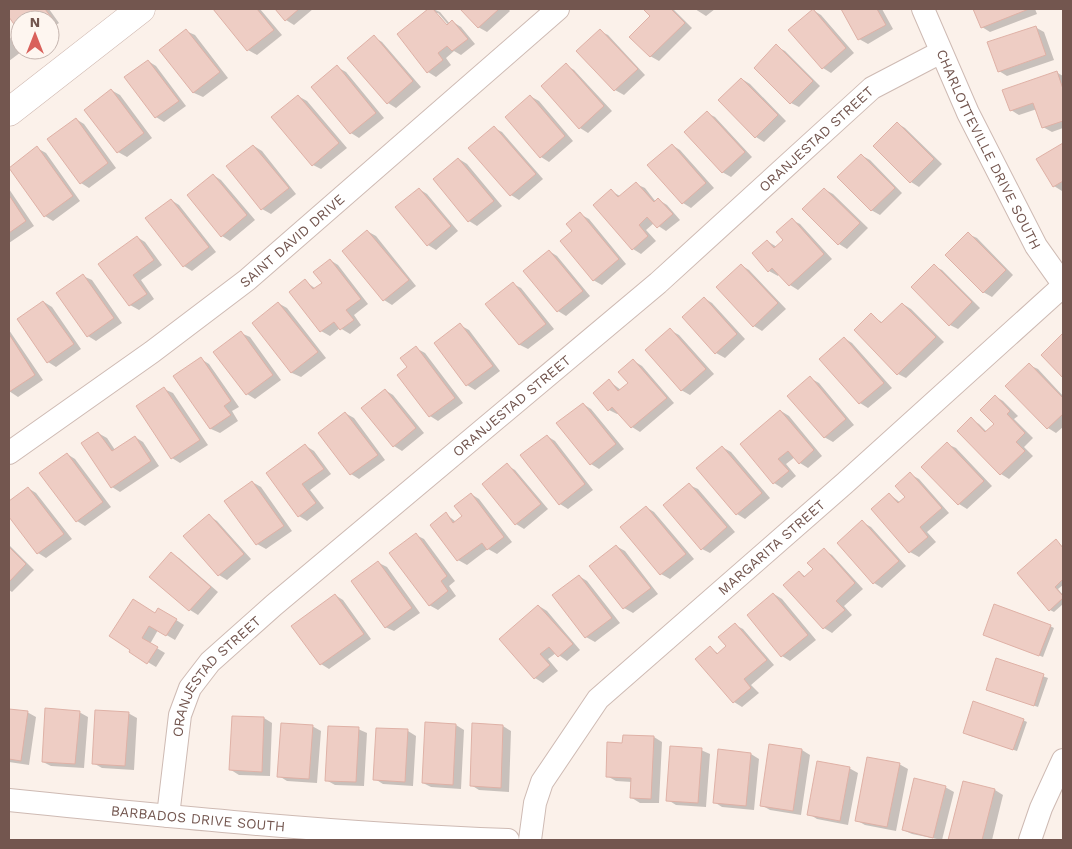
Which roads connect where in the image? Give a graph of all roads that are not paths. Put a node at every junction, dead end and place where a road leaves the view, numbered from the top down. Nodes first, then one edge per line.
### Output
1 (142, 9) edge
2 (558, 9) edge
3 (923, 9) edge
4 (941, 52) junction
5 (9, 112) edge
6 (1063, 285) edge
7 (9, 453) edge
8 (1063, 760) edge
9 (9, 800) edge
10 (168, 816) junction
11 (508, 840) edge
12 (530, 840) edge
13 (1030, 840) edge

1 - 5 street
2 - 7 street, SAINT DAVID DRIVE
3 - 4 street, CHARLOTTEVILLE DRIVE SOUTH
4 - 6 street, CHARLOTTEVILLE DRIVE SOUTH
4 - 10 street, ORANJESTAD STREET
6 - 12 street, MARGARITA STREET
8 - 13 street
9 - 10 street, BARBADOS DRIVE SOUTH
10 - 11 street, BARBADOS DRIVE SOUTH

